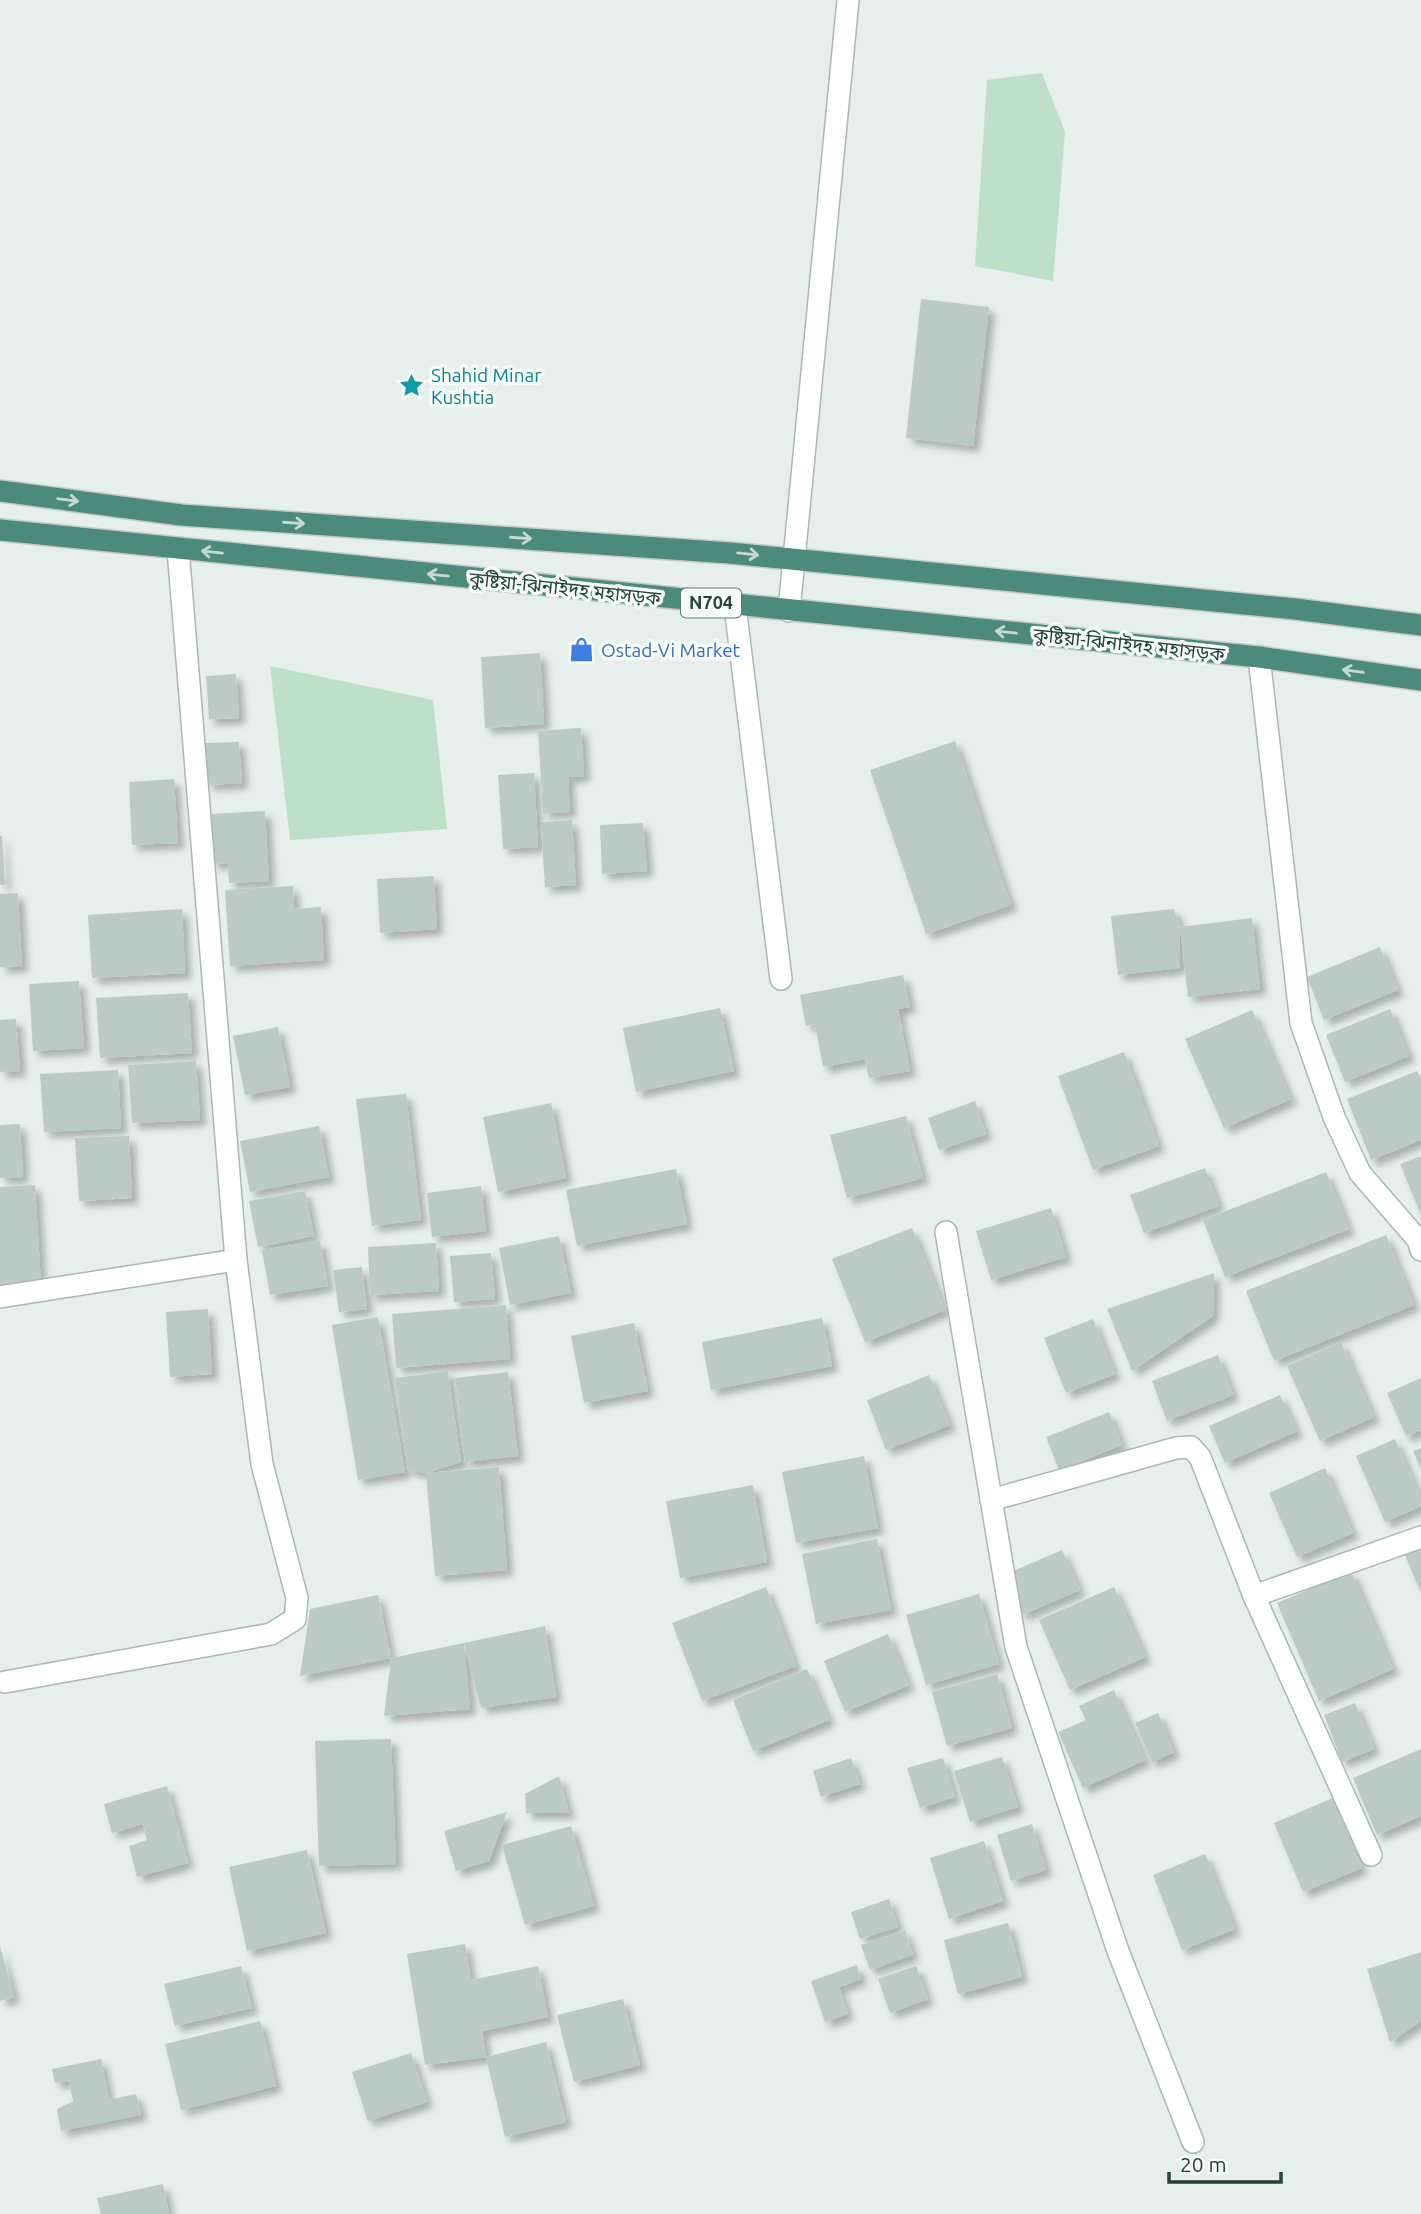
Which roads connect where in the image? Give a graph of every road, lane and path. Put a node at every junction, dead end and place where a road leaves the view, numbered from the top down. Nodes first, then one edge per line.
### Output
1 (848, 0) edge
2 (0, 491) edge
3 (0, 530) edge
4 (178, 549) junction
5 (795, 559) junction
6 (735, 606) junction
7 (789, 611) junction
8 (1421, 625) edge
9 (1259, 657) junction
10 (1421, 680) edge
11 (781, 979) dead end
12 (946, 1232) dead end
13 (1421, 1250) edge
14 (236, 1260) junction
15 (0, 1297) edge
16 (991, 1500) junction
17 (1421, 1536) edge
18 (1254, 1595) junction
19 (5, 1682) dead end
20 (1371, 1855) dead end
21 (1193, 2142) dead end

1 - 5 street
2 -> 5 highway
3 - 4 highway, কুষ্টিয়া-ঝিনাইদহ মহাসড়ক / N704
6 -> 4 highway, কুষ্টিয়া-ঝিনাইদহ মহাসড়ক / N704
4 - 14 street
5 - 7 street
5 - 8 highway
6 - 7 highway, কুষ্টিয়া-ঝিনাইদহ মহাসড়ক / N704
6 - 11 street
9 -> 7 highway, কুষ্টিয়া-ঝিনাইদহ মহাসড়ক / N704
10 -> 9 highway, কুষ্টিয়া-ঝিনাইদহ মহাসড়ক / N704
9 - 13 street
12 - 16 street
14 - 15 street
14 - 19 street
16 - 18 street
16 - 21 street
17 - 18 street
18 - 20 street

